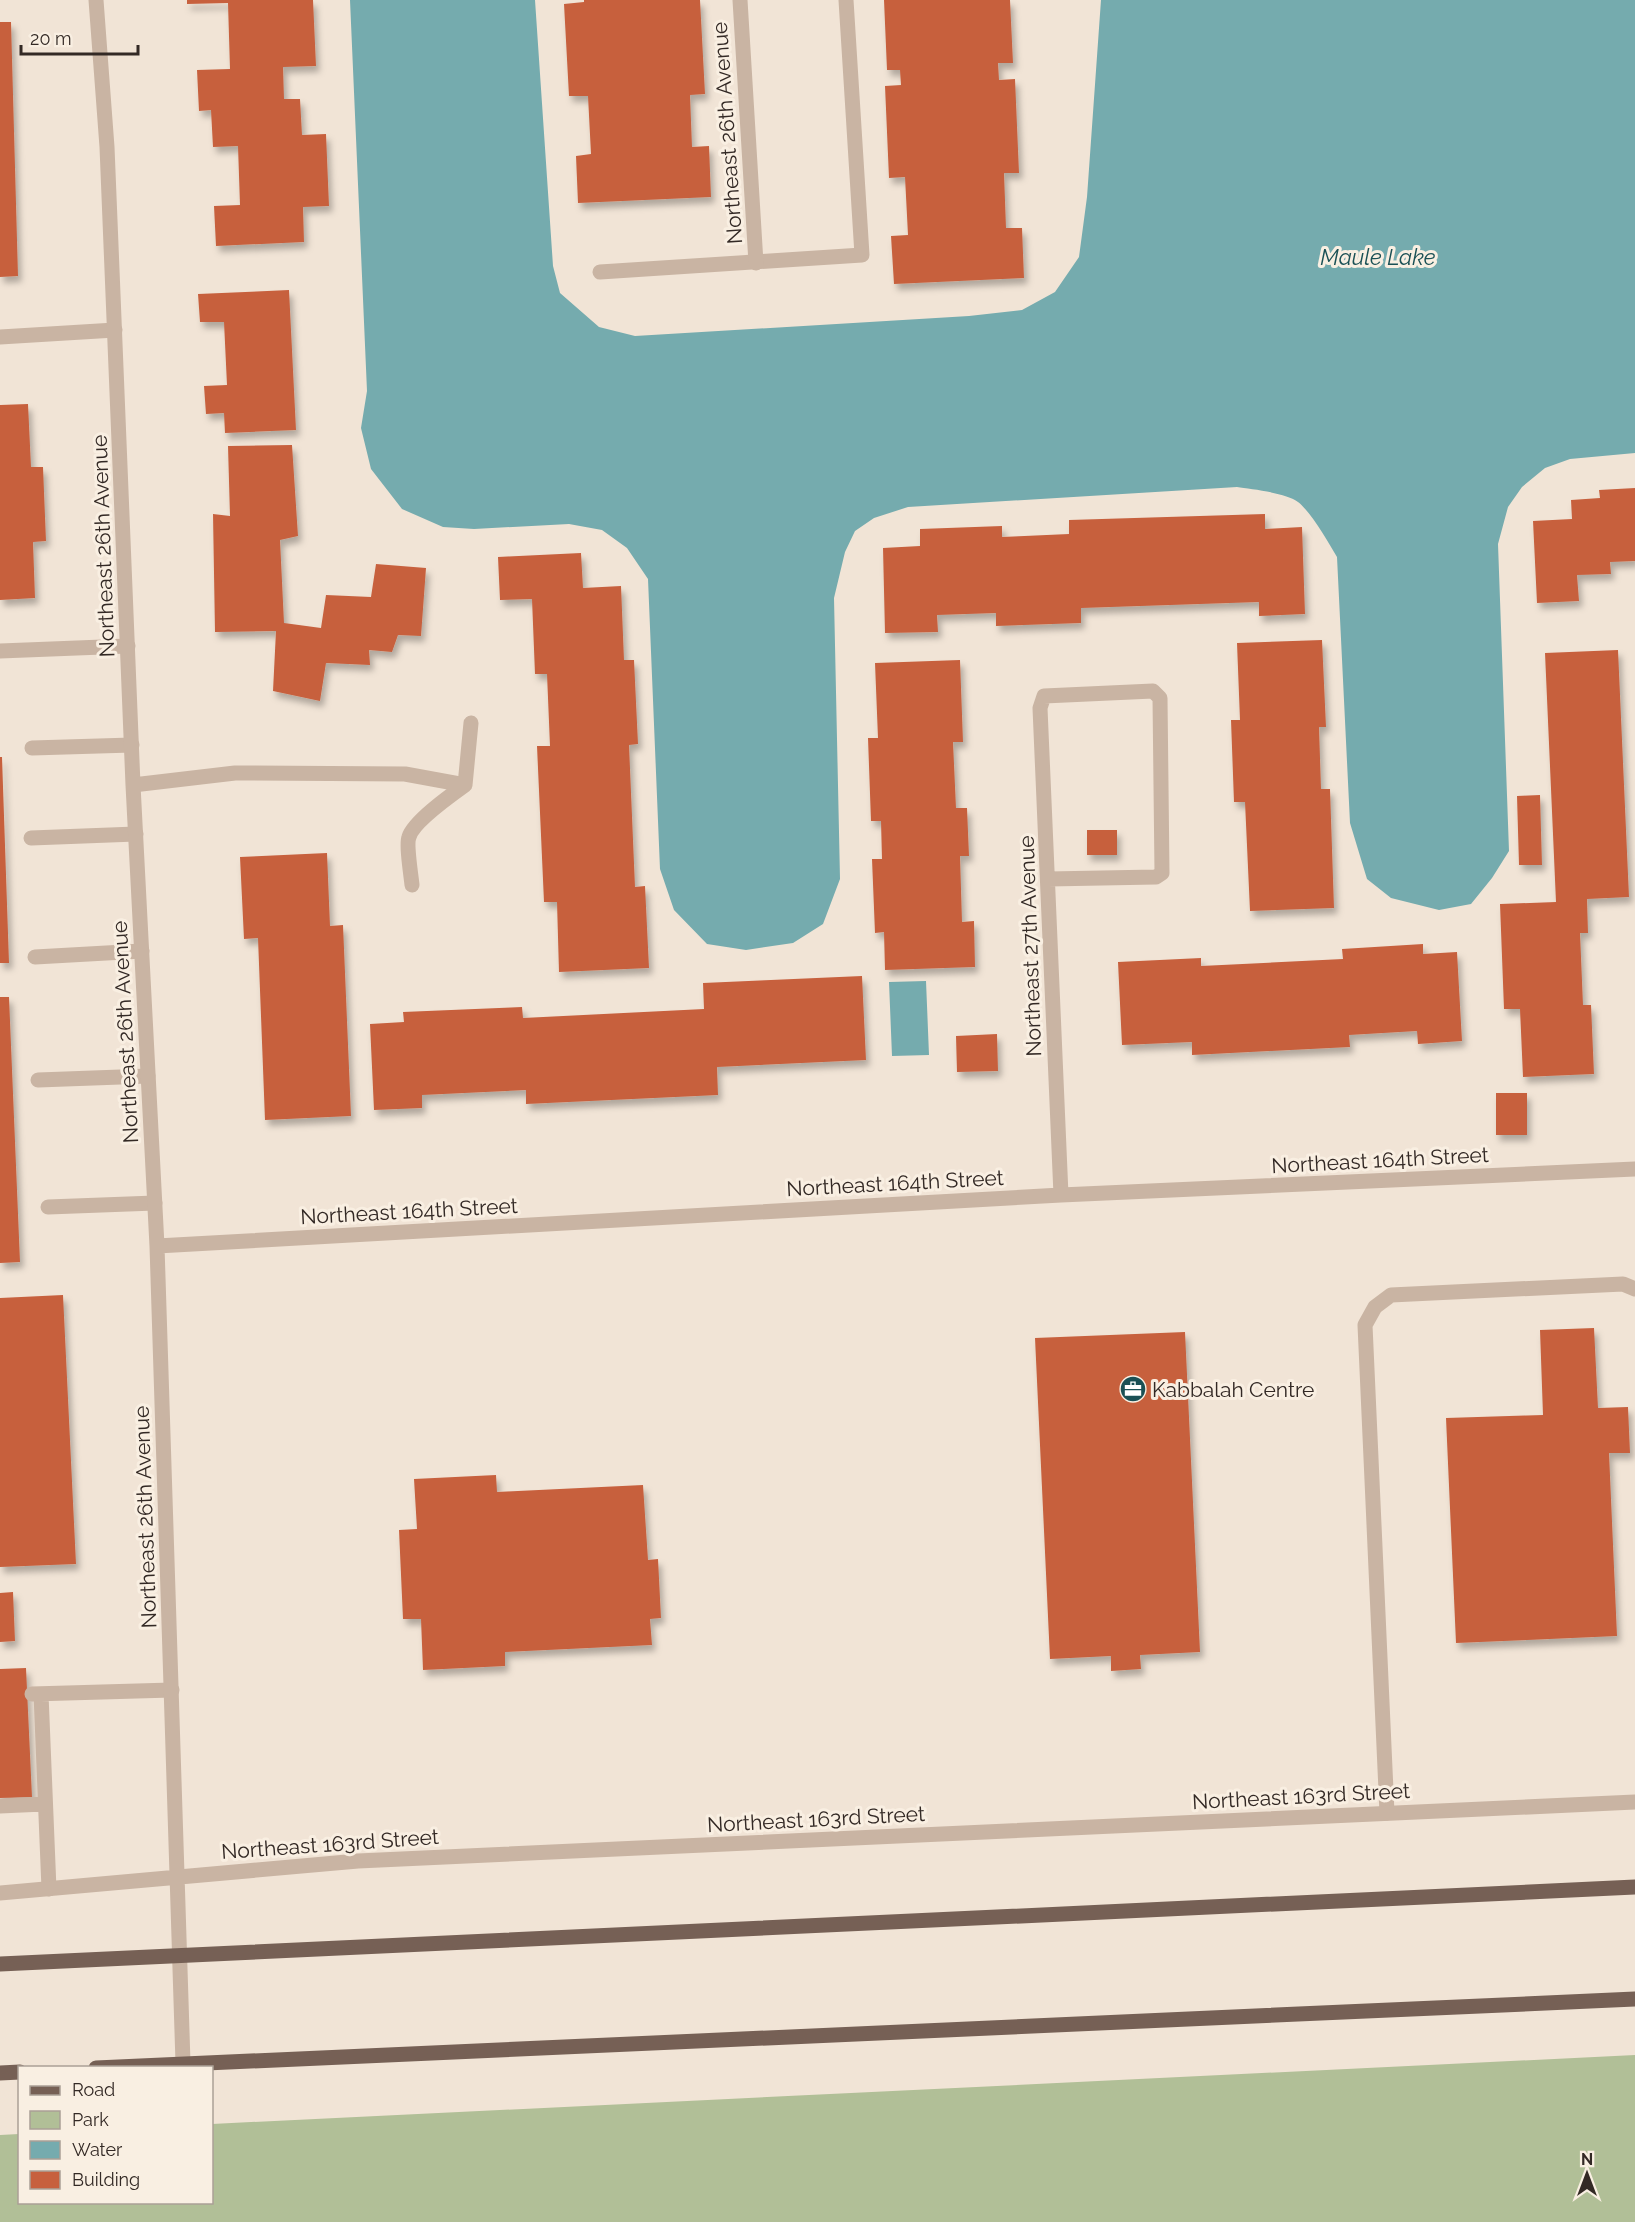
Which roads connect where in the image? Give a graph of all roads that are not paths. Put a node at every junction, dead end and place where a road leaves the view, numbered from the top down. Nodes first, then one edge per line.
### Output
1 (96, 0) edge
2 (740, 0) edge
3 (846, 0) edge
4 (756, 263) junction
5 (600, 272) dead end
6 (115, 330) junction
7 (0, 337) edge
8 (128, 646) junction
9 (0, 651) edge
10 (471, 723) dead end
11 (132, 745) junction
12 (32, 748) dead end
13 (134, 784) junction
14 (465, 785) junction
15 (136, 834) junction
16 (31, 838) dead end
17 (1048, 879) junction
18 (412, 885) dead end
19 (142, 951) junction
20 (35, 957) dead end
21 (148, 1076) junction
22 (38, 1080) dead end
23 (1635, 1169) edge
24 (1061, 1195) junction
25 (154, 1203) junction
26 (48, 1207) dead end
27 (157, 1246) junction
28 (1635, 1289) edge
29 (172, 1690) junction
30 (1635, 1802) edge
31 (44, 1804) junction
32 (0, 1806) edge
33 (1387, 1814) junction
34 (178, 1876) junction
35 (1635, 1887) edge
36 (49, 1888) junction
37 (0, 1893) edge
38 (180, 1956) junction
39 (0, 1964) edge
40 (1635, 1999) edge
41 (183, 2063) junction
42 (118, 2066) edge
43 (18, 2072) edge
44 (0, 2073) edge

1 - 6 street, Northeast 26th Avenue
2 - 4 street, Northeast 26th Avenue
3 - 4 street
4 - 5 street
6 - 7 street
6 - 8 street, Northeast 26th Avenue
8 - 9 street
8 - 11 street, Northeast 26th Avenue
10 - 14 street
11 - 12 street
11 - 13 street, Northeast 26th Avenue
13 - 14 street
13 - 15 street, Northeast 26th Avenue
14 - 18 street
15 - 16 street
15 - 19 street, Northeast 26th Avenue
17 - 17 street, Northeast 27th Avenue
17 - 24 street, Northeast 27th Avenue
19 - 20 street
19 - 21 street, Northeast 26th Avenue
21 - 22 street
21 - 25 street, Northeast 26th Avenue
23 - 24 street, Northeast 164th Street
24 - 27 street, Northeast 164th Street
25 - 26 street
25 - 27 street, Northeast 26th Avenue
27 - 29 street, Northeast 26th Avenue
28 - 33 street
29 - 31 street
29 - 34 street, Northeast 26th Avenue
30 - 33 street, Northeast 163rd Street
31 - 32 street
31 - 36 street
33 - 34 street, Northeast 163rd Street
34 - 36 street, Northeast 163rd Street
34 - 38 street, Northeast 26th Avenue
35 - 38 main road
36 - 37 street, Northeast 163rd Street
38 - 39 main road
38 - 41 street, Northeast 26th Avenue
40 - 41 main road
41 - 42 main road
43 - 44 main road

